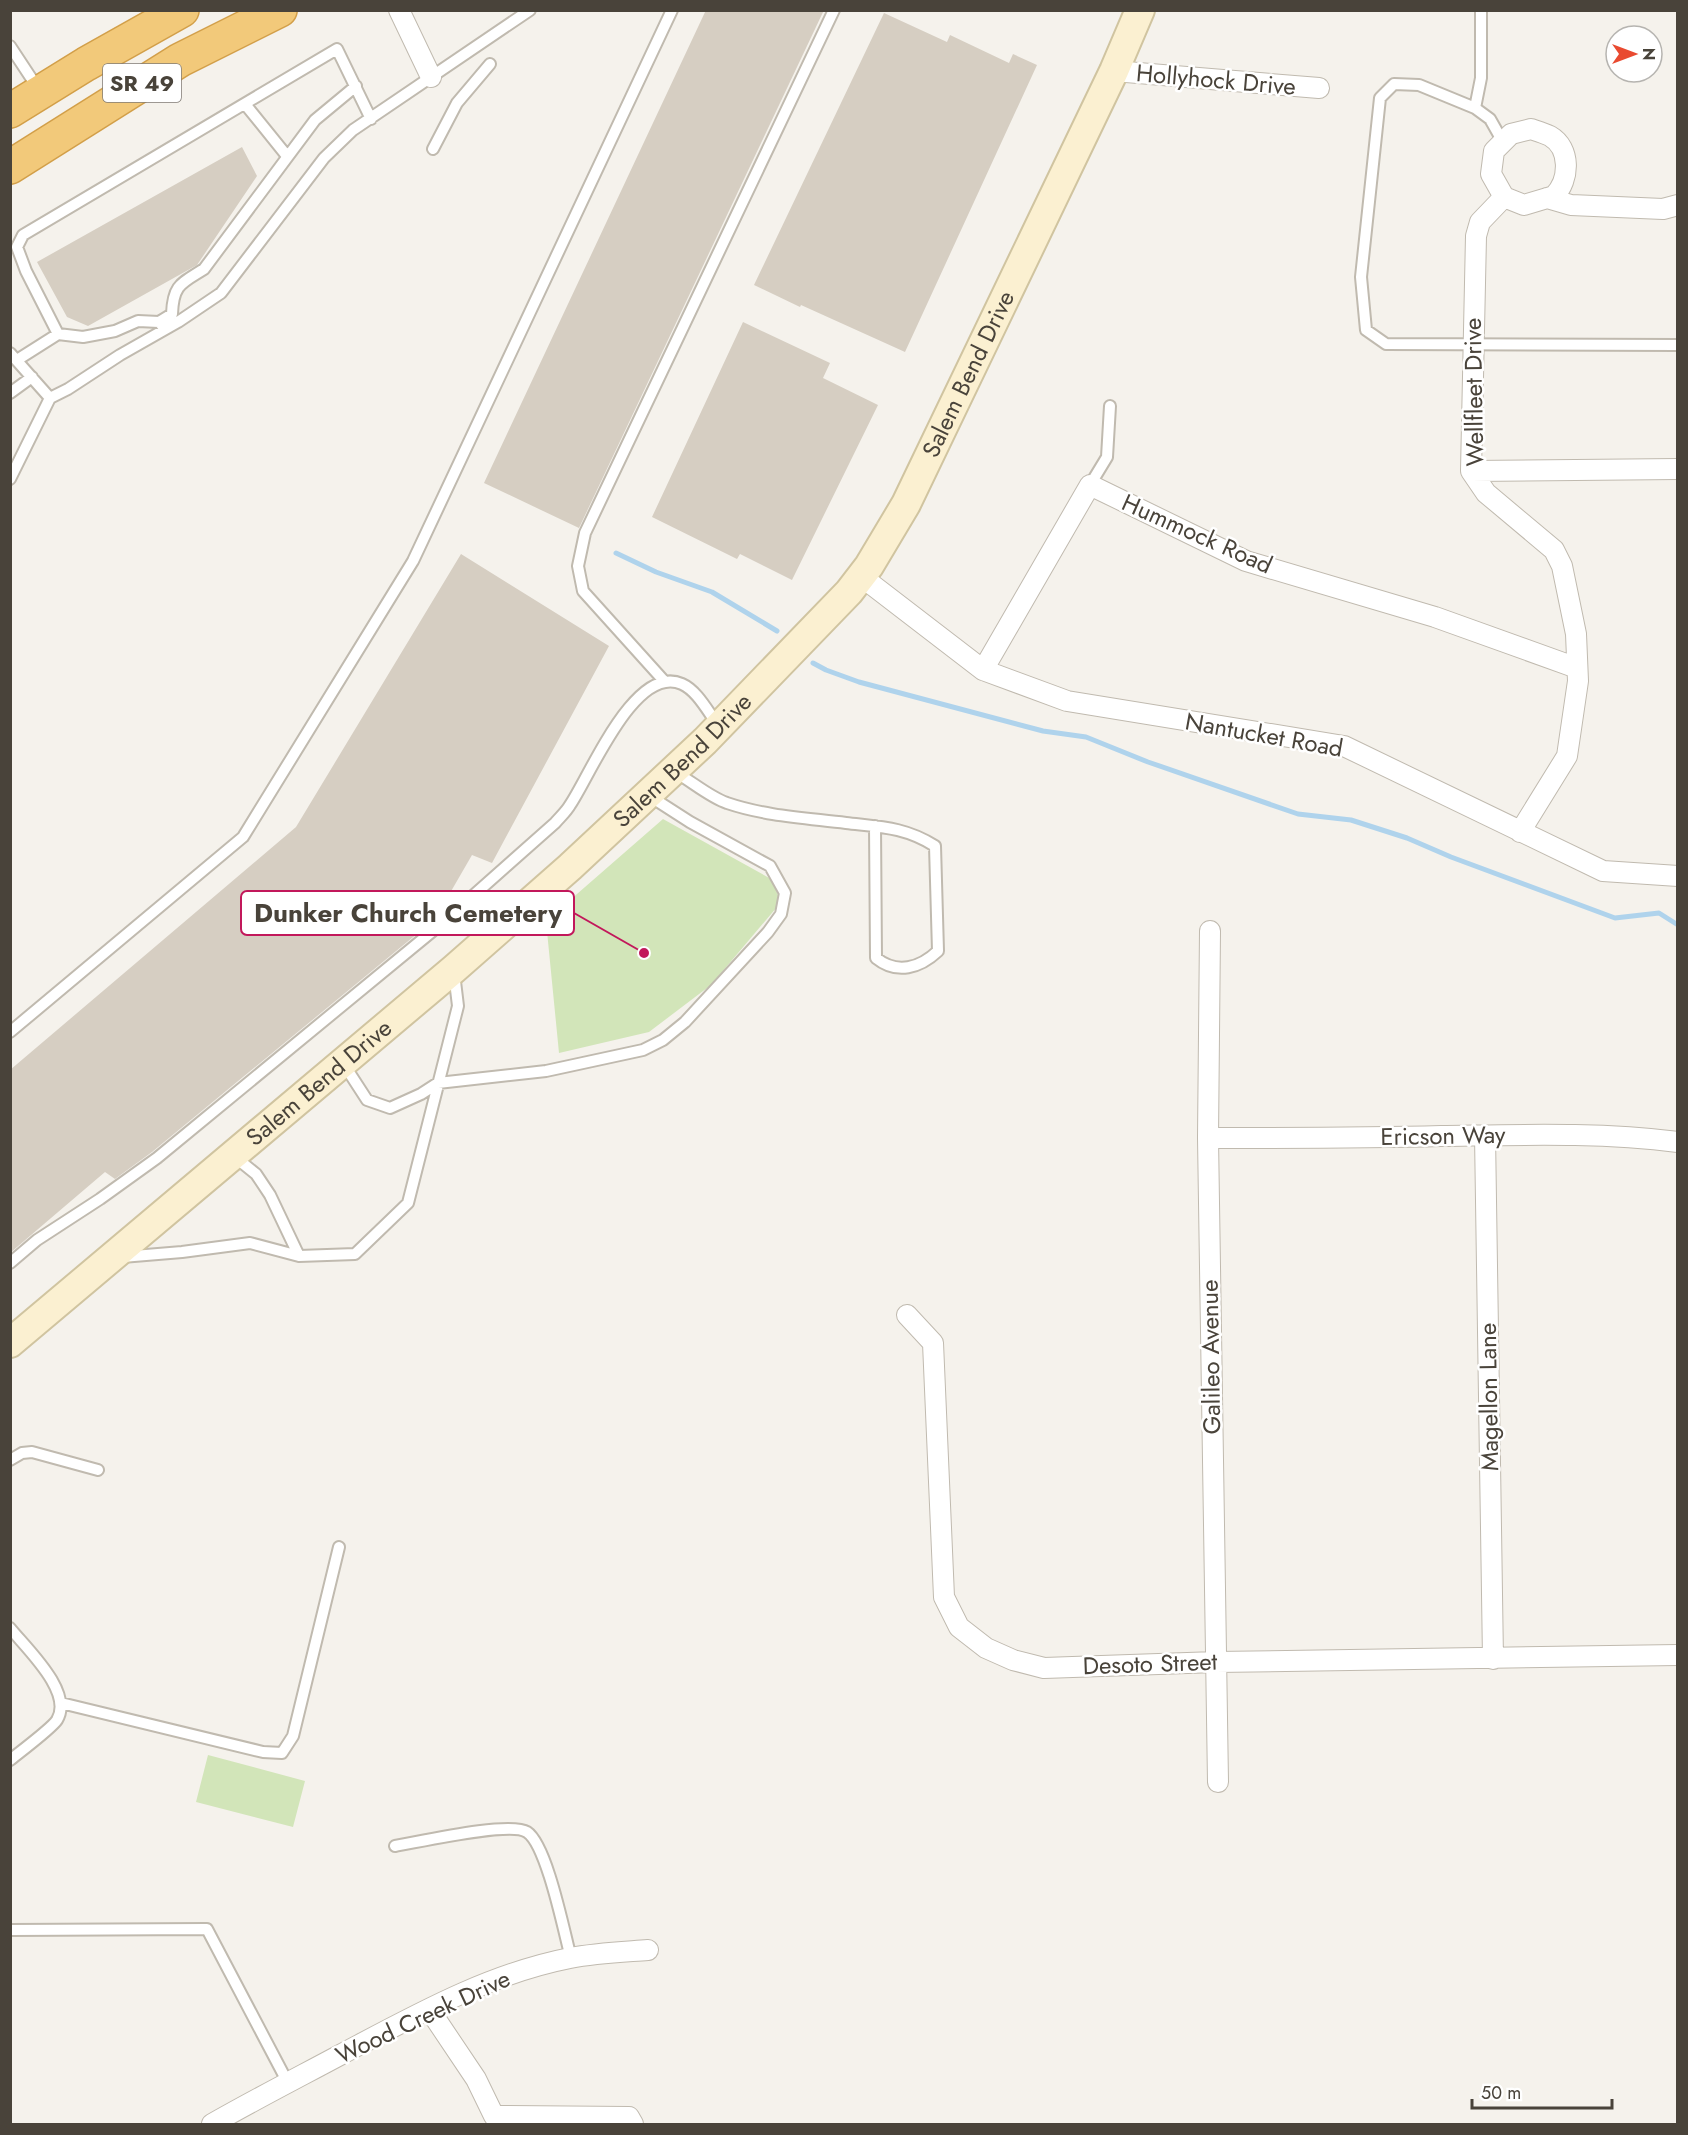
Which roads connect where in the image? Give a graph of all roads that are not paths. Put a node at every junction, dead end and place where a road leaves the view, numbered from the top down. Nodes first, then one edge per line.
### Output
1 (182, 10) edge
2 (280, 10) edge
3 (399, 10) edge
4 (530, 10) edge
5 (672, 10) edge
6 (834, 10) edge
7 (1140, 10) edge
8 (1481, 12) edge
9 (10, 46) edge
10 (490, 64) dead end
11 (1113, 71) junction
12 (431, 77) junction
13 (356, 86) junction
14 (1319, 88) dead end
15 (40, 93) junction
16 (245, 104) junction
17 (1475, 108) junction
18 (10, 111) edge
19 (371, 119) junction
20 (1503, 142) junction
21 (433, 149) dead end
22 (287, 156) junction
23 (10, 167) edge
24 (1504, 197) junction
25 (1547, 198) junction
26 (1677, 205) edge
27 (162, 325) junction
28 (58, 334) junction
29 (1472, 344) junction
30 (1677, 345) edge
31 (14, 357) edge
32 (32, 377) junction
33 (10, 393) edge
34 (50, 398) junction
35 (1110, 406) dead end
36 (10, 454) edge
37 (23, 454) junction
38 (1677, 469) edge
39 (1471, 471) junction
40 (10, 479) edge
41 (1090, 484) junction
42 (862, 577) junction
43 (1577, 668) junction
44 (983, 670) junction
45 (666, 682) junction
46 (719, 727) junction
47 (673, 770) junction
48 (646, 794) junction
49 (875, 826) junction
50 (1520, 832) junction
51 (1677, 876) edge
52 (1210, 931) dead end
53 (454, 969) junction
54 (10, 1032) edge
55 (343, 1063) junction
56 (438, 1083) junction
57 (1485, 1135) junction
58 (1208, 1138) junction
59 (1677, 1142) edge
60 (232, 1155) junction
61 (298, 1256) junction
62 (110, 1258) junction
63 (10, 1263) edge
64 (907, 1315) dead end
65 (10, 1343) edge
66 (10, 1460) edge
67 (98, 1470) dead end
68 (339, 1547) dead end
69 (10, 1628) edge
70 (1677, 1655) edge
71 (1493, 1659) junction
72 (1216, 1662) junction
73 (61, 1703) junction
74 (10, 1760) edge
75 (1218, 1782) dead end
76 (395, 1846) dead end
77 (10, 1930) edge
78 (648, 1950) dead end
79 (571, 1958) junction
80 (429, 2008) junction
81 (288, 2083) junction
82 (212, 2124) edge
83 (633, 2124) edge

1 - 15 highway, SR 49
2 - 23 highway, SR 49
3 - 12 street
4 - 12 lane
5 - 54 lane
6 - 45 lane
7 - 11 street, Salem Bend Drive
8 - 17 lane
9 - 15 lane
10 - 21 lane
11 - 14 street, Hollyhock Drive
11 - 42 street, Salem Bend Drive
12 - 19 lane
13 - 16 lane
13 - 19 lane
13 - 22 lane
15 - 18 highway, SR 49
16 - 22 lane
16 - 28 lane
17 - 20 lane
17 - 29 lane
19 - 27 lane
20 - 24 street
20 - 25 street
22 - 27 lane
24 - 25 street
24 - 29 street, Wellfleet Drive
25 - 26 street
27 - 28 lane
27 - 34 lane
28 - 31 lane
29 - 30 lane
29 - 39 street, Wellfleet Drive
31 - 32 lane
32 - 33 lane
32 - 34 lane
34 - 37 lane
35 - 41 lane
36 - 37 lane
37 - 40 lane
38 - 39 street
39 - 43 street, Wellfleet Drive
41 - 43 street, Hummock Road
41 - 44 street
42 - 44 street, Nantucket Road
42 - 46 street, Salem Bend Drive
43 - 50 street, Wellfleet Drive
44 - 50 street, Nantucket Road
45 - 46 lane
45 - 63 lane
46 - 47 street, Salem Bend Drive
47 - 48 street, Salem Bend Drive
47 - 49 lane
48 - 53 street, Salem Bend Drive
48 - 56 lane
49 - 49 lane
50 - 51 street, Nantucket Road
52 - 58 street, Galileo Avenue
53 - 55 street, Salem Bend Drive
53 - 56 lane
55 - 56 lane
55 - 60 street, Salem Bend Drive
56 - 61 lane
57 - 58 street, Ericson Way
57 - 59 street, Ericson Way
57 - 71 street, Magellon Lane
58 - 72 street, Galileo Avenue
60 - 61 lane
60 - 62 street, Salem Bend Drive
61 - 62 lane
62 - 65 street, Salem Bend Drive
64 - 72 street, Desoto Street
66 - 67 lane
68 - 73 lane
69 - 73 lane
70 - 71 street, Desoto Street
71 - 72 street, Desoto Street
72 - 75 street, Galileo Avenue
73 - 74 lane
76 - 79 lane
77 - 81 lane
78 - 79 street, Wood Creek Drive
79 - 80 street, Wood Creek Drive
80 - 81 street, Wood Creek Drive
80 - 83 street
81 - 82 street, Wood Creek Drive

